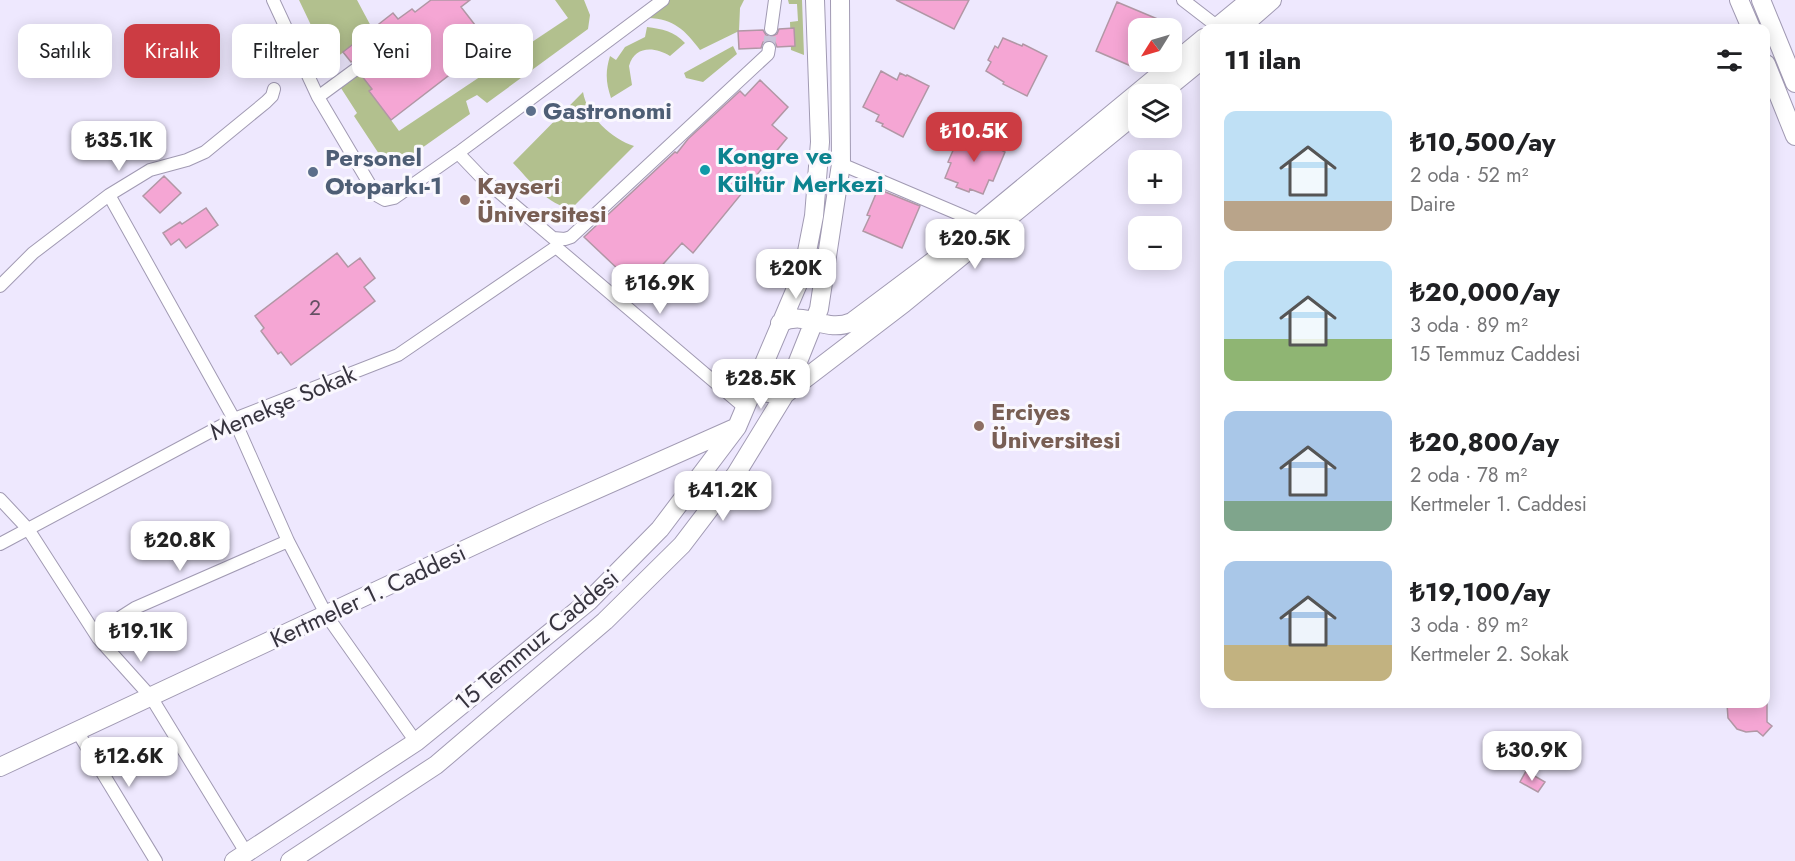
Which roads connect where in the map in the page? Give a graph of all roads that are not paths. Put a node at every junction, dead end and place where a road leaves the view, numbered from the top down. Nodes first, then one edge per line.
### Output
1 (273, 0) edge
2 (663, 0) edge
3 (776, 0) edge
4 (815, 0) edge
5 (840, 0) edge
6 (1184, 0) edge
7 (1250, 0) edge
8 (1272, 0) edge
9 (1740, 0) edge
10 (1761, 0) edge
11 (1206, 24) edge
12 (1221, 24) edge
13 (1245, 24) edge
14 (1749, 24) edge
15 (771, 29) tunnel mouth
16 (1200, 42) edge
17 (769, 48) tunnel mouth
18 (1200, 61) edge
19 (352, 72) edge
20 (1770, 74) edge
21 (1795, 83) edge
22 (1172, 84) edge
23 (274, 89) dead end
24 (318, 97) junction
25 (1128, 120) edge
26 (1795, 136) edge
27 (458, 153) junction
28 (841, 164) junction
29 (109, 195) junction
30 (980, 223) junction
31 (0, 286) edge
32 (814, 321) junction
33 (780, 323) junction
34 (755, 382) junction
35 (785, 394) junction
36 (744, 407) junction
37 (234, 419) junction
38 (736, 427) junction
39 (0, 499) edge
40 (28, 529) junction
41 (288, 541) junction
42 (0, 544) edge
43 (327, 616) junction
44 (98, 638) junction
45 (151, 697) junction
46 (77, 731) junction
47 (416, 742) junction
48 (0, 767) edge
49 (240, 857) edge
50 (156, 861) edge
51 (290, 861) edge

1 - 24 street
2 - 27 street
3 - 15 street
4 - 33 main road, 15 Temmuz Caddesi
5 - 28 main road, 15 Temmuz Caddesi
6 - 11 street
7 - 12 main road
8 - 13 main road
9 - 14 main road
10 - 21 main road
16 - 30 main road
17 - 27 street
18 - 22 main road
19 - 24 street
20 - 26 main road
23 - 29 street
24 - 27 street
25 - 35 main road
28 - 30 street
28 - 32 main road, 15 Temmuz Caddesi
29 - 31 street
29 - 37 street
30 - 32 main road
32 - 33 main road
32 - 35 main road, 15 Temmuz Caddesi
33 - 34 main road, 15 Temmuz Caddesi
34 - 35 main road
34 - 36 main road, 15 Temmuz Caddesi
35 - 51 main road, 15 Temmuz Caddesi
36 - 37 street, Menekşe Sokak
36 - 38 main road, 15 Temmuz Caddesi
37 - 40 street, Menekşe Sokak
37 - 41 street
38 - 43 main road, Kertmeler 1. Caddesi
38 - 47 main road, 15 Temmuz Caddesi
39 - 40 street
40 - 42 street, Menekşe Sokak
40 - 44 street
41 - 43 street
41 - 44 street
43 - 45 main road, Kertmeler 1. Caddesi
43 - 47 street
44 - 45 street
45 - 46 main road, Kertmeler 1. Caddesi
45 - 49 street
46 - 48 main road, Kertmeler 1. Caddesi
46 - 50 street
47 - 49 main road, 15 Temmuz Caddesi

